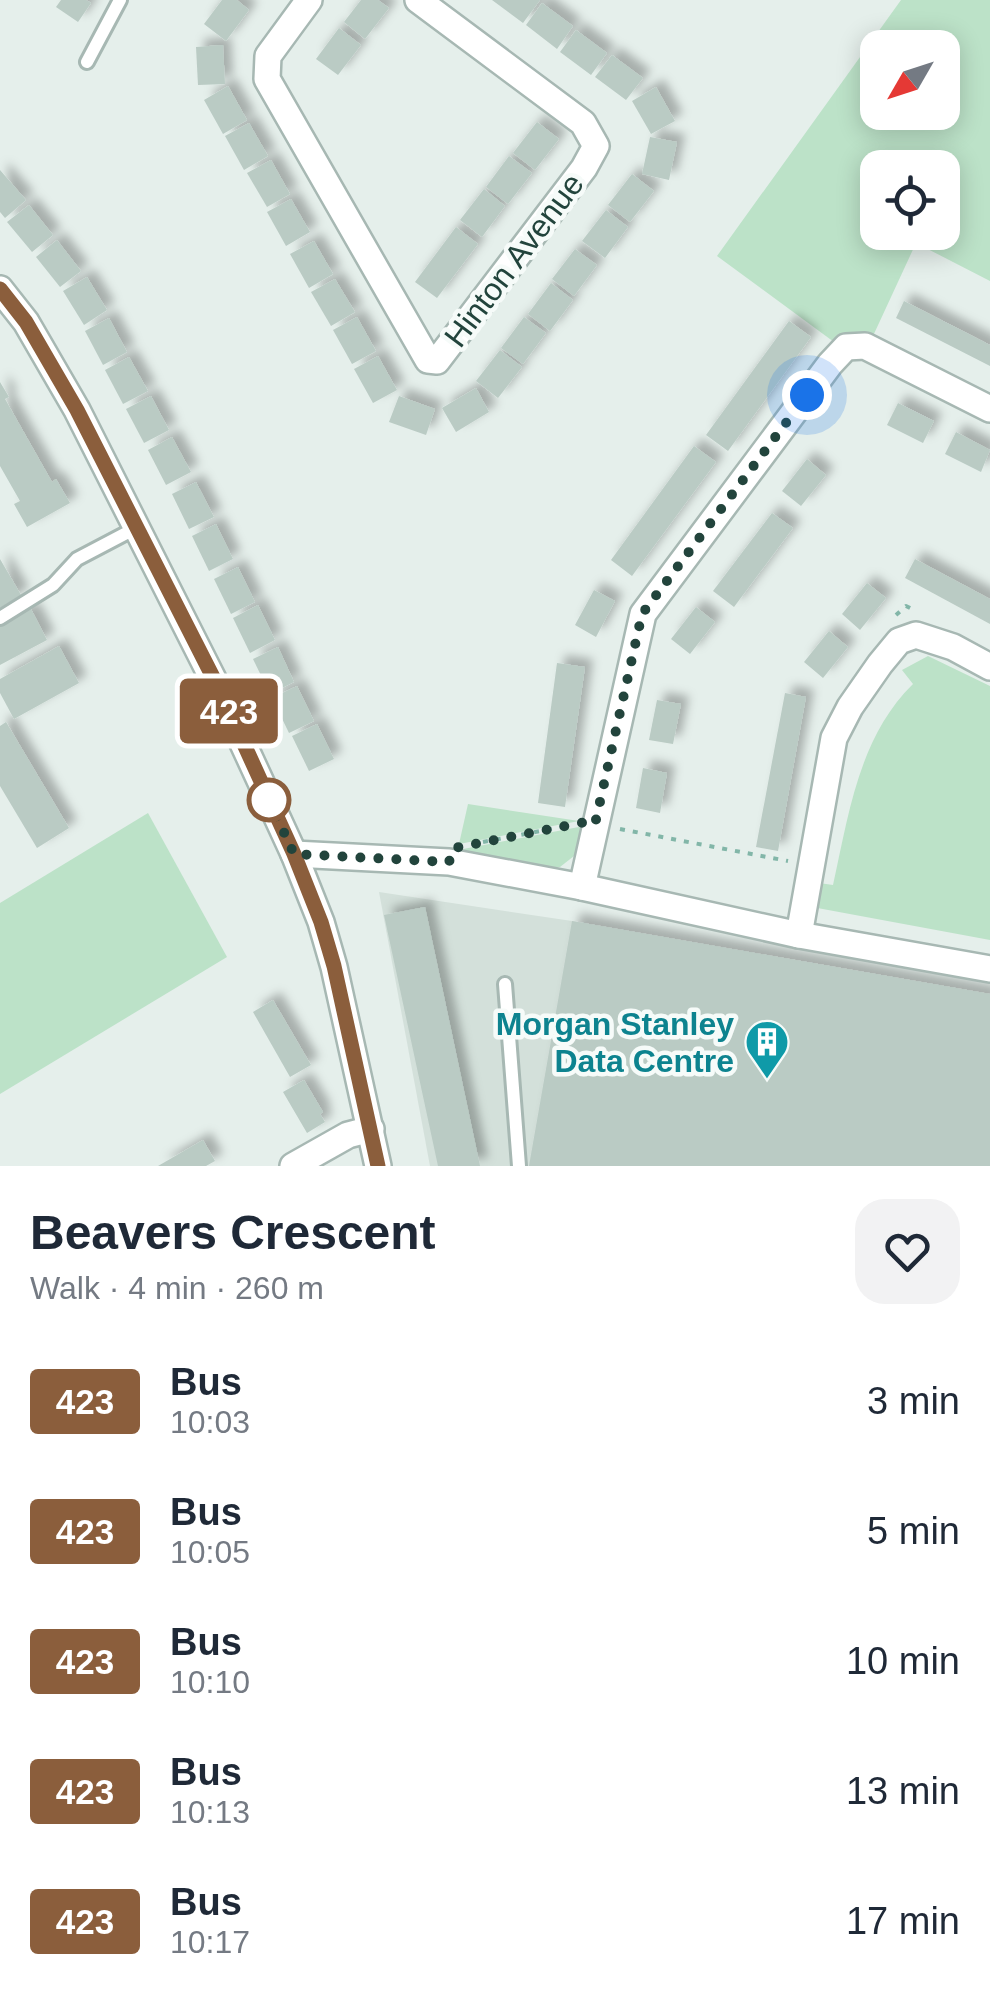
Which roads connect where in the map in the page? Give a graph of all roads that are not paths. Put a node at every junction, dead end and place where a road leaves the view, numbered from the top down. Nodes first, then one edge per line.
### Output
1 (120, 0) edge
2 (309, 0) edge
3 (418, 0) edge
4 (87, 62) dead end
5 (0, 289) edge
6 (990, 408) edge
7 (136, 528) junction
8 (0, 618) edge
9 (990, 667) edge
10 (294, 854) junction
11 (582, 886) junction
12 (799, 935) junction
13 (990, 969) edge
14 (505, 984) dead end
15 (370, 1129) junction
16 (294, 1166) edge
17 (378, 1166) edge
18 (519, 1166) edge

1 - 4 lane
2 - 3 street, Hinton Avenue
5 - 7 street
6 - 11 street
7 - 8 lane
7 - 10 street
9 - 12 street
10 - 11 street
10 - 15 street
11 - 12 street
12 - 13 street
14 - 18 lane
15 - 16 street
15 - 17 street

